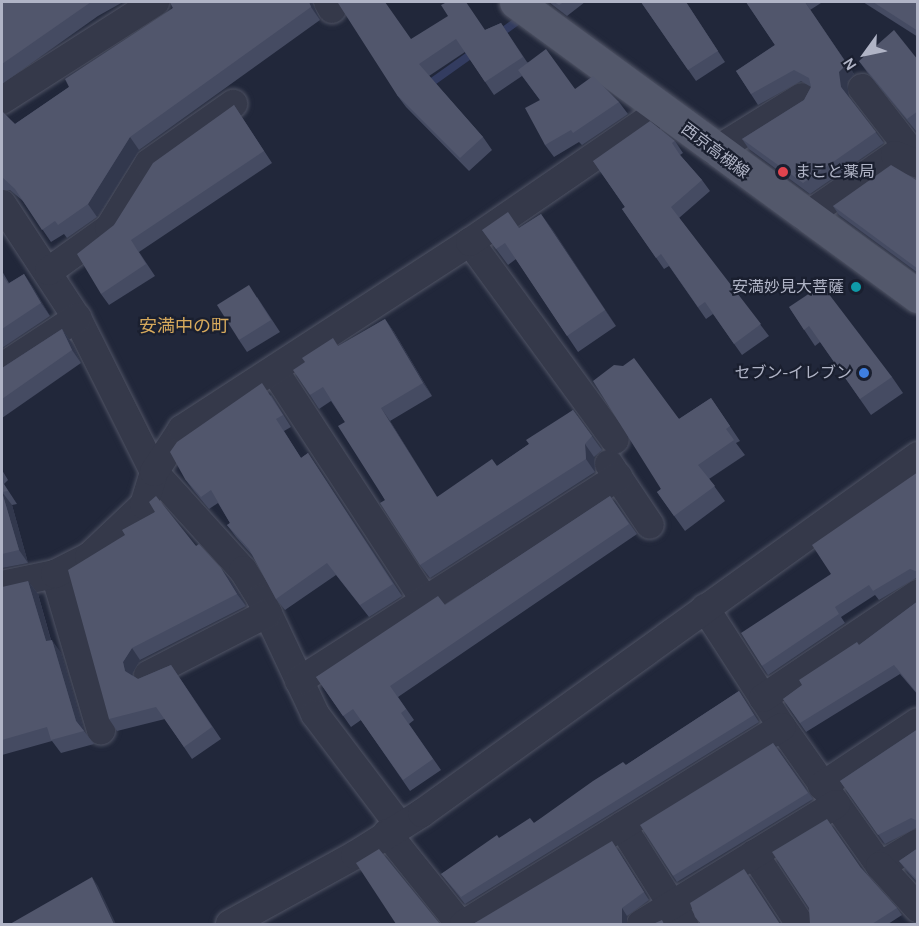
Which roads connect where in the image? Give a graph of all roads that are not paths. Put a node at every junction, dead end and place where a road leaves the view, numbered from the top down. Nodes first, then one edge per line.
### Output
1 (155, 2) edge
2 (516, 2) edge
3 (862, 88) dead end
4 (802, 97) dead end
5 (2, 100) edge
6 (233, 104) edge
7 (655, 115) dead end
8 (909, 150) edge
9 (715, 151) junction
10 (2, 204) edge
11 (805, 216) junction
12 (470, 242) junction
13 (49, 271) junction
14 (918, 296) edge
15 (77, 318) junction
16 (2, 366) edge
17 (274, 370) junction
18 (918, 456) edge
19 (614, 460) junction
20 (154, 472) junction
21 (650, 525) dead end
22 (55, 574) junction
23 (2, 585) edge
24 (918, 594) edge
25 (425, 601) junction
26 (705, 608) junction
27 (267, 613) junction
28 (148, 675) edge
29 (299, 681) junction
30 (763, 698) junction
31 (918, 722) edge
32 (782, 727) junction
33 (101, 730) dead end
34 (829, 795) junction
35 (622, 826) junction
36 (393, 829) junction
37 (918, 843) edge
38 (754, 854) junction
39 (880, 866) junction
40 (918, 908) edge
41 (678, 915) edge
42 (230, 924) edge
43 (460, 924) edge
44 (464, 924) edge
45 (641, 924) edge
46 (800, 924) edge

1 - 5 street
2 - 9 main road, 西京高槻線
3 - 8 street
4 - 9 street
6 - 13 street
7 - 12 street
8 - 11 street
9 - 11 main road, 西京高槻線
10 - 13 street
11 - 14 main road, 西京高槻線
12 - 17 street
12 - 19 street
13 - 15 street
15 - 16 street
15 - 20 street
17 - 20 street
17 - 25 street
18 - 26 street
19 - 21 street
19 - 25 street
20 - 22 street
20 - 27 street
22 - 23 street
22 - 33 street
24 - 30 street
25 - 29 street
26 - 30 street
26 - 36 street
27 - 28 street
27 - 29 street
29 - 36 street
30 - 32 street
31 - 34 street
32 - 34 street
32 - 35 street
34 - 38 street
34 - 39 street
35 - 41 street
35 - 44 street
36 - 42 street
36 - 43 street
37 - 39 street
38 - 41 street
38 - 46 street
39 - 40 street
41 - 45 street

